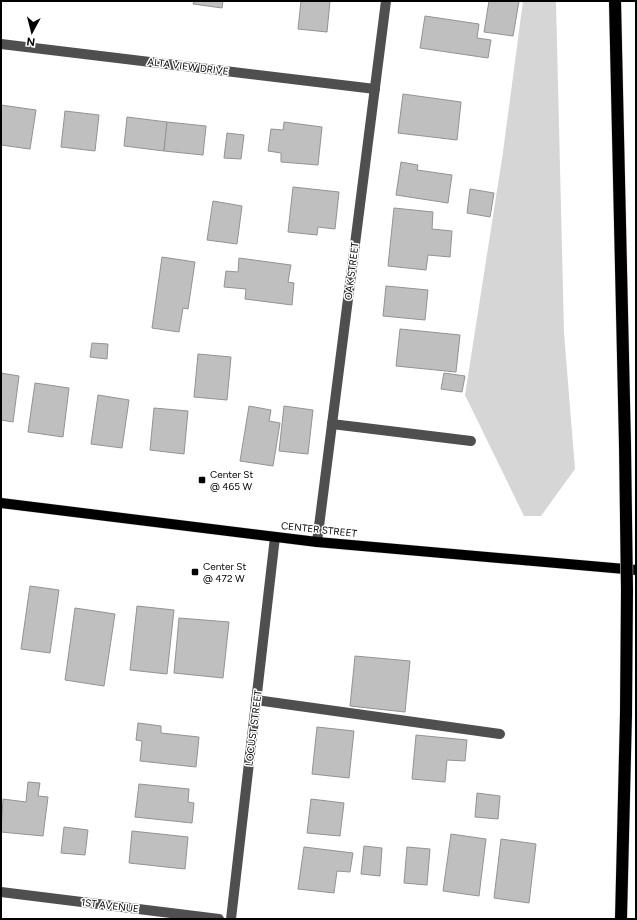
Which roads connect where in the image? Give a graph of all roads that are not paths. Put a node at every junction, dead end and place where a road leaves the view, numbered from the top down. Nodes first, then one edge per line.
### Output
1 (386, 1) edge
2 (615, 1) edge
3 (1, 44) edge
4 (375, 89) junction
5 (332, 424) junction
6 (471, 441) dead end
7 (1, 502) edge
8 (275, 537) junction
9 (318, 542) junction
10 (636, 570) edge
11 (256, 700) junction
12 (500, 734) dead end
13 (1, 892) edge
14 (219, 919) edge
15 (230, 919) edge
16 (621, 919) edge

1 - 4 street, OAK STREET
2 - 16 highway, bridge
3 - 4 street, ALTA VIEW DRIVE
4 - 5 street, OAK STREET
5 - 6 street
5 - 9 street, OAK STREET
7 - 8 main road, CENTER STREET
8 - 9 main road, CENTER STREET
8 - 11 street, LOCUST STREET
9 - 10 main road, CENTER STREET
11 - 12 street
11 - 15 street, LOCUST STREET
13 - 14 street, 1ST AVENUE

